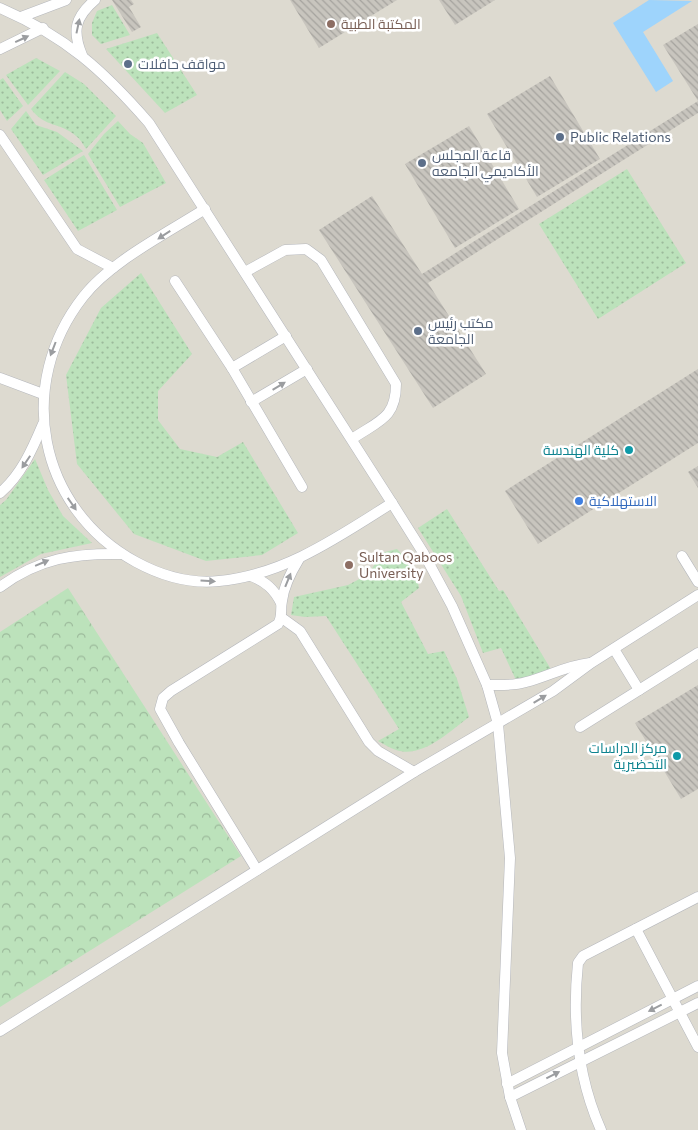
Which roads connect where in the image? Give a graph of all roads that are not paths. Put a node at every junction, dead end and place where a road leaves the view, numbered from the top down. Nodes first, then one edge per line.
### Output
1 (66, 0) edge
2 (95, 0) edge
3 (0, 8) edge
4 (21, 17) junction
5 (44, 28) junction
6 (0, 49) edge
7 (83, 56) junction
8 (0, 135) edge
9 (205, 209) junction
10 (113, 268) junction
11 (245, 272) junction
12 (175, 281) dead end
13 (286, 336) junction
14 (232, 368) junction
15 (307, 369) junction
16 (0, 378) edge
17 (43, 394) junction
18 (251, 402) junction
19 (43, 424) junction
20 (352, 439) junction
21 (302, 487) dead end
22 (0, 493) edge
23 (392, 503) junction
24 (122, 554) junction
25 (682, 556) dead end
26 (299, 559) junction
27 (251, 576) junction
28 (698, 582) edge
29 (0, 587) edge
30 (698, 596) edge
31 (281, 603) junction
32 (282, 618) junction
33 (614, 649) junction
34 (698, 653) edge
35 (590, 663) junction
36 (487, 685) junction
37 (639, 690) junction
38 (498, 724) junction
39 (580, 726) dead end
40 (414, 772) junction
41 (257, 870) junction
42 (698, 897) edge
43 (636, 929) junction
44 (698, 986) edge
45 (673, 999) junction
46 (698, 1003) edge
47 (679, 1012) junction
48 (0, 1031) edge
49 (698, 1047) edge
50 (577, 1048) junction
51 (579, 1062) junction
52 (507, 1084) junction
53 (510, 1097) junction
54 (521, 1130) edge
55 (601, 1130) edge

1 - 4 lane
7 -> 2 lane
3 - 4 lane
4 - 5 lane
6 -> 5 lane
5 - 7 lane
7 - 9 lane
8 - 10 lane
9 -> 10 lane
9 - 11 lane
10 -> 17 lane
11 - 13 lane
11 - 20 lane
12 - 14 lane
13 - 14 lane
13 - 15 lane
14 - 18 lane
18 -> 15 lane
15 - 20 lane
16 - 17 lane
17 - 19 lane
18 - 21 lane
19 -> 22 lane
19 -> 24 lane
20 - 23 lane
23 - 26 lane
23 - 36 lane
24 -> 27 lane
29 -> 24 lane
25 - 28 lane
26 - 27 lane
31 -> 26 lane
27 - 31 lane
30 - 33 lane
31 - 32 lane
32 - 40 lane
32 - 41 lane
33 - 35 lane
33 - 37 lane
34 - 37 lane
35 - 36 lane
38 -> 35 lane
36 - 38 lane
37 - 39 lane
38 - 40 lane
38 - 52 lane
40 - 41 lane
41 - 48 lane
42 - 43 lane
43 - 45 lane
43 - 50 lane
44 - 45 lane
45 - 47 lane
45 -> 50 lane
46 - 47 lane
47 - 49 lane
47 - 51 lane
50 - 51 lane
50 - 52 lane
53 -> 51 lane
51 - 55 lane
52 - 53 lane
53 - 54 lane

